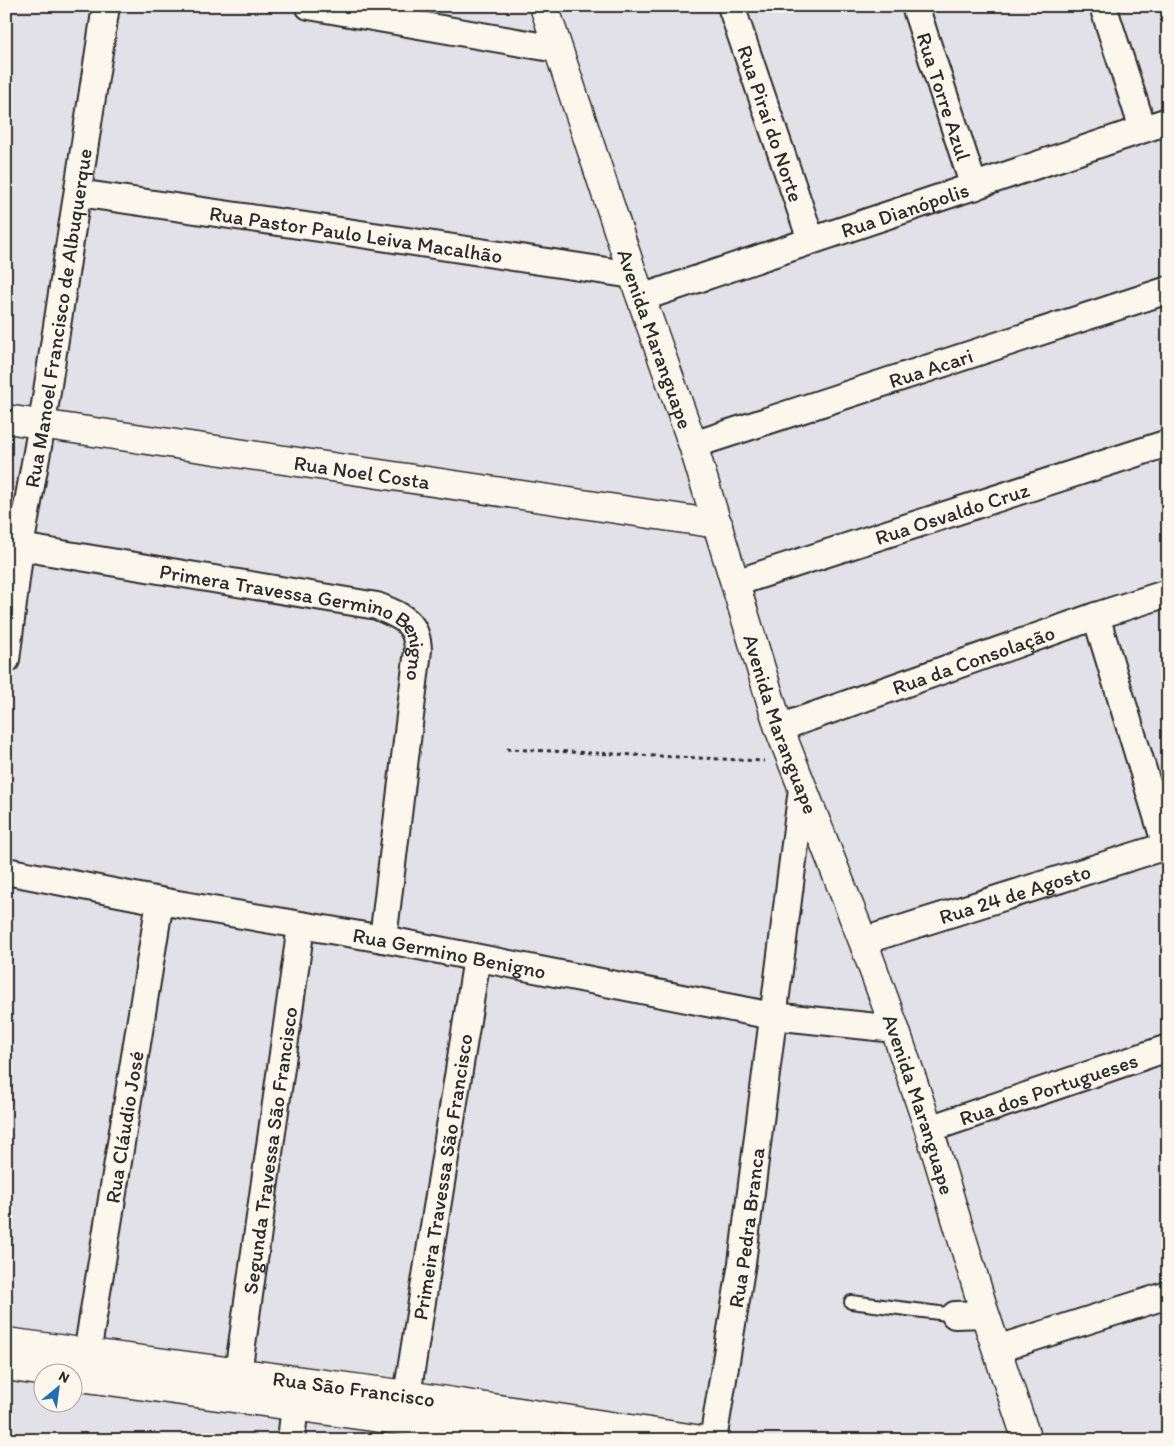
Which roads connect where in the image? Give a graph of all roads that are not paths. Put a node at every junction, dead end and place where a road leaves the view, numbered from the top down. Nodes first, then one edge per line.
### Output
1 (106, 6) edge
2 (309, 6) edge
3 (544, 6) edge
4 (731, 6) edge
5 (915, 6) edge
6 (1102, 6) edge
7 (558, 49) junction
8 (1168, 121) edge
9 (1143, 129) junction
10 (974, 186) junction
11 (78, 194) junction
12 (811, 240) junction
13 (637, 287) junction
14 (1168, 290) edge
15 (6, 419) edge
16 (42, 424) junction
17 (1168, 443) edge
18 (693, 445) junction
19 (718, 524) junction
20 (20, 547) junction
21 (735, 583) junction
22 (1168, 593) edge
23 (1096, 616) junction
24 (6, 660) edge
25 (779, 728) junction
26 (802, 790) junction
27 (1167, 849) edge
28 (6, 871) edge
29 (160, 901) junction
30 (301, 926) junction
31 (382, 939) junction
32 (863, 941) junction
33 (477, 958) junction
34 (773, 1016) junction
35 (895, 1029) junction
36 (1168, 1048) edge
37 (929, 1129) junction
38 (1168, 1294) edge
39 (851, 1302) dead end
40 (985, 1314) junction
41 (955, 1315) joint
42 (6, 1342) edge
43 (997, 1349) junction
44 (80, 1364) edge
45 (82, 1364) edge
46 (82, 1364) edge
47 (6, 1366) edge
48 (32, 1370) edge
49 (238, 1373) junction
50 (407, 1395) junction
51 (296, 1406) junction
52 (291, 1440) edge
53 (542, 1440) edge
54 (702, 1440) edge
55 (713, 1440) edge
56 (1027, 1440) edge

1 - 11 street, Rua Manoel Francisco de Albuquerque
2 - 7 street
3 - 7 street, Avenida Maranguape
4 - 12 street, Rua Piraí do Norte
5 - 10 street, Rua Torre Azul
6 - 9 street
7 - 13 street, Avenida Maranguape
8 - 9 street, Rua Dianópolis
9 - 10 street, Rua Dianópolis
10 - 12 street, Rua Dianópolis
11 - 13 street, Rua Pastor Paulo Leiva Macalhão
11 - 16 street, Rua Manoel Francisco de Albuquerque
12 - 13 street, Rua Dianópolis
13 - 18 street, Avenida Maranguape
14 - 18 street, Rua Acari
15 - 16 street, Rua Noel Costa
16 - 19 street, Rua Noel Costa
16 - 20 street, Rua Manoel Francisco de Albuquerque
17 - 21 street, Rua Osvaldo Cruz
18 - 19 street, Avenida Maranguape
19 - 21 street, Avenida Maranguape
20 - 24 street, Rua Manoel Francisco de Albuquerque
20 - 31 street, Primera Travessa Germino Benigno
21 - 25 street, Avenida Maranguape
22 - 23 street, Rua da Consolação
23 - 25 street, Rua da Consolação
23 - 27 street
25 - 26 street, Avenida Maranguape
26 - 32 street, Avenida Maranguape
26 - 34 street, Rua Pedra Branca
27 - 32 street, Rua 24 de Agosto
28 - 29 street, Rua Germino Benigno
29 - 30 street, Rua Germino Benigno
29 - 44 street, Rua Cláudio José
30 - 31 street, Rua Germino Benigno
30 - 49 street, Segunda Travessa São Francisco
31 - 33 street, Rua Germino Benigno
32 - 35 street, Avenida Maranguape
33 - 34 street, Rua Germino Benigno
33 - 50 street, Primeira Travessa São Francisco
34 - 35 street, Rua Germino Benigno
34 - 55 street, Rua Pedra Branca
35 - 37 street, Avenida Maranguape
36 - 37 street, Rua dos Portugueses
37 - 40 street, Avenida Maranguape
38 - 43 street
39 - 41 lane
40 - 41 street
40 - 43 street, Avenida Maranguape
42 - 44 street, Rua São Francisco
43 - 56 street, Avenida Maranguape
45 - 49 street, Rua São Francisco
46 - 51 street, Rua São Francisco
47 - 48 street
49 - 50 street, Rua São Francisco
50 - 54 street, Rua São Francisco
51 - 52 street
51 - 53 street, Rua São Francisco

